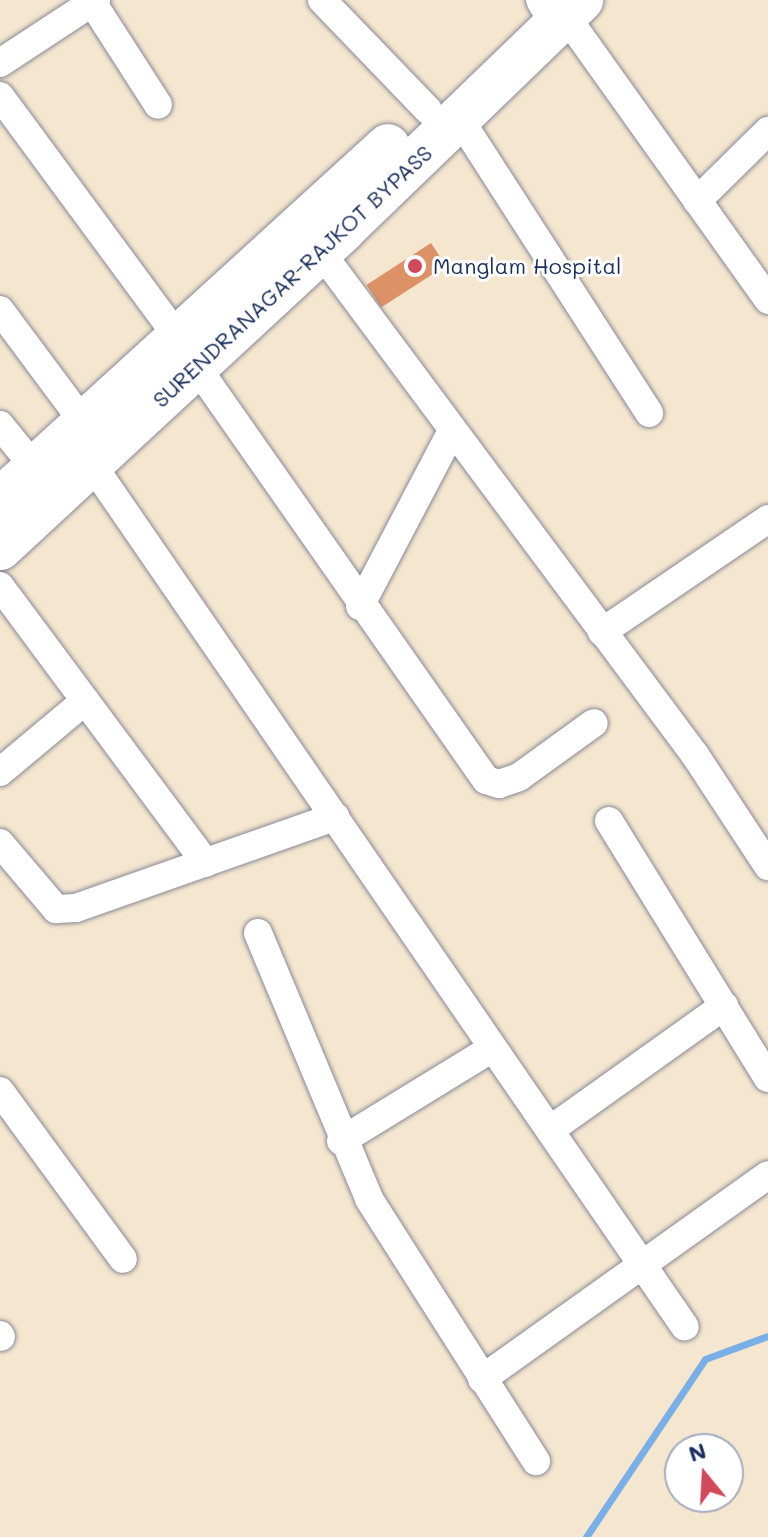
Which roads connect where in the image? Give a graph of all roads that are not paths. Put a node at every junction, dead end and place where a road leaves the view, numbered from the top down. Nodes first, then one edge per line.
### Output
1 (322, 0) edge
2 (94, 1) edge
3 (556, 4) edge
4 (0, 63) edge
5 (0, 96) edge
6 (158, 105) dead end
7 (443, 114) junction
8 (768, 131) edge
9 (697, 201) junction
10 (320, 251) junction
11 (768, 300) edge
12 (0, 310) edge
13 (187, 352) junction
14 (649, 413) dead end
15 (0, 425) edge
16 (452, 431) junction
17 (88, 443) junction
18 (35, 468) junction
19 (0, 500) edge
20 (768, 519) edge
21 (0, 548) edge
22 (0, 586) edge
23 (360, 606) junction
24 (602, 632) junction
25 (85, 701) junction
26 (594, 723) dead end
27 (0, 772) edge
28 (335, 817) junction
29 (609, 821) dead end
30 (0, 843) edge
31 (206, 863) junction
32 (768, 866) edge
33 (258, 933) dead end
34 (724, 1006) junction
35 (493, 1048) junction
36 (768, 1078) edge
37 (0, 1091) edge
38 (550, 1130) junction
39 (341, 1141) junction
40 (768, 1175) edge
41 (123, 1259) dead end
42 (642, 1263) junction
43 (685, 1327) dead end
44 (482, 1379) junction
45 (536, 1461) dead end

1 - 7 street
2 - 4 street
2 - 6 street
3 - 7 main road, SURENDRANAGAR-RAJKOT BYPASS
3 - 9 street
5 - 13 street
7 - 10 main road, SURENDRANAGAR-RAJKOT BYPASS
7 - 13 main road, SURENDRANAGAR-RAJKOT BYPASS
7 - 14 street
8 - 9 street
9 - 11 street
10 - 13 main road, SURENDRANAGAR-RAJKOT BYPASS
10 - 16 street
12 - 17 street
13 - 17 main road, SURENDRANAGAR-RAJKOT BYPASS
13 - 23 street
15 - 18 street
16 - 23 street
16 - 24 street
17 - 18 main road, SURENDRANAGAR-RAJKOT BYPASS
17 - 21 main road, SURENDRANAGAR-RAJKOT BYPASS
17 - 28 street
18 - 19 main road, SURENDRANAGAR-RAJKOT BYPASS
20 - 24 street
22 - 25 street
23 - 26 street
24 - 32 street
25 - 27 street
25 - 31 street
28 - 31 street
28 - 35 street
29 - 34 street
30 - 31 street
33 - 39 street
34 - 36 street
34 - 38 street
35 - 38 street
35 - 39 street
37 - 41 street
38 - 42 street
39 - 44 street
40 - 42 street
42 - 43 street
42 - 44 street
44 - 45 street

